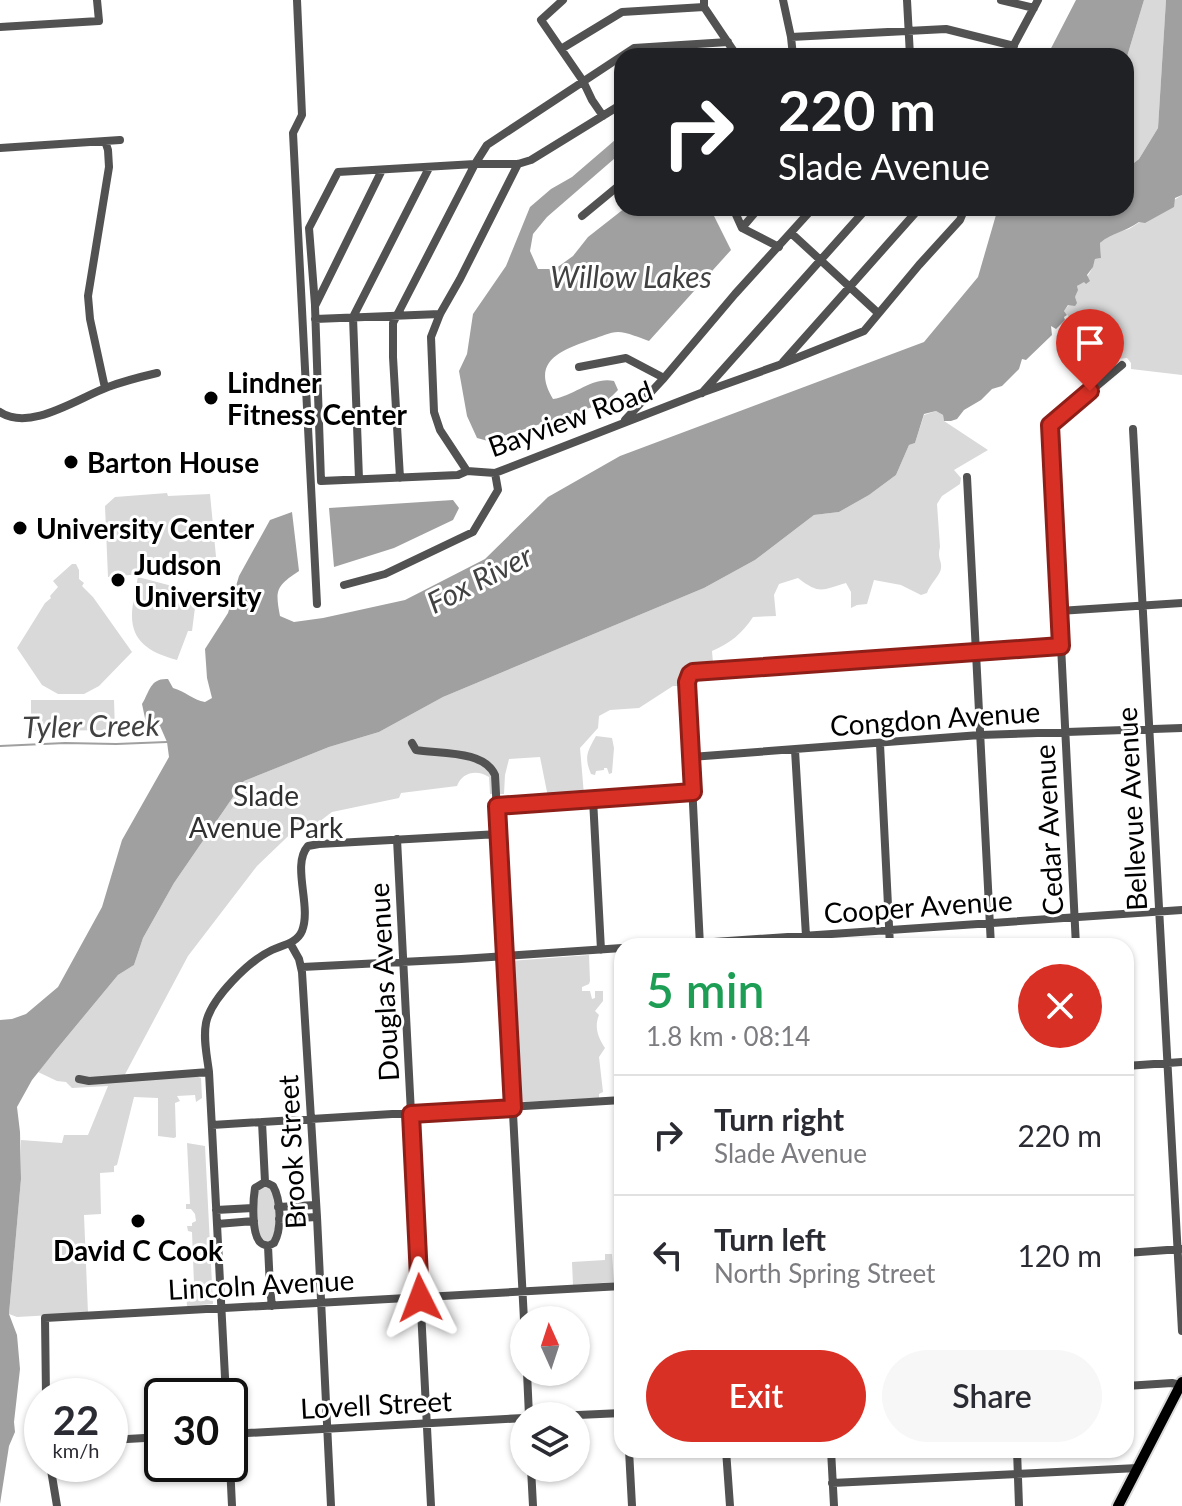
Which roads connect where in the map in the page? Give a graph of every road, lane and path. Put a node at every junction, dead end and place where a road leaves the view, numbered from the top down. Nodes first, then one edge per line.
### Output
1 (97, 0) edge
2 (297, 0) edge
3 (563, 0) edge
4 (783, 0) edge
5 (907, 0) edge
6 (1001, 0) edge
7 (704, 3) edge
8 (1036, 4) edge
9 (0, 27) edge
10 (909, 30) junction
11 (791, 37) junction
12 (728, 42) junction
13 (1014, 46) joint
14 (634, 48) edge
15 (732, 48) edge
16 (792, 48) edge
17 (910, 48) edge
18 (561, 49) junction
19 (614, 61) edge
20 (583, 81) junction
21 (614, 109) edge
22 (603, 116) junction
23 (120, 140) dead end
24 (105, 141) junction
25 (0, 148) edge
26 (475, 164) junction
27 (518, 164) junction
28 (429, 168) junction
29 (382, 170) junction
30 (614, 190) edge
31 (582, 216) dead end
32 (737, 216) edge
33 (752, 216) edge
34 (806, 216) edge
35 (860, 216) edge
36 (913, 216) edge
37 (961, 216) edge
38 (742, 228) junction
39 (791, 233) junction
40 (779, 247) junction
41 (821, 261) junction
42 (849, 288) junction
43 (315, 306) junction
44 (878, 313) junction
45 (440, 314) junction
46 (397, 316) junction
47 (353, 317) junction
48 (315, 319) junction
49 (779, 365) junction
50 (1122, 365) dead end
51 (579, 367) dead end
52 (157, 373) dead end
53 (664, 378) junction
54 (105, 388) junction
55 (701, 393) junction
56 (0, 412) edge
57 (622, 423) junction
58 (1133, 429) dead end
59 (467, 471) junction
60 (495, 473) junction
61 (967, 477) dead end
62 (400, 478) junction
63 (359, 479) junction
64 (344, 585) dead end
65 (1182, 603) edge
66 (317, 604) dead end
67 (1143, 606) junction
68 (1059, 611) junction
69 (1061, 646) junction
70 (976, 651) junction
71 (1182, 728) edge
72 (1149, 729) junction
73 (1065, 732) junction
74 (980, 735) junction
75 (412, 743) dead end
76 (880, 744) junction
77 (795, 750) junction
78 (691, 757) junction
79 (693, 792) junction
80 (593, 799) junction
81 (497, 806) junction
82 (499, 834) junction
83 (397, 839) junction
84 (1182, 910) edge
85 (1159, 911) junction
86 (1075, 917) junction
87 (990, 923) junction
88 (889, 930) junction
89 (806, 936) junction
90 (700, 938) edge
91 (800, 938) edge
92 (890, 938) edge
93 (991, 938) edge
94 (1076, 938) edge
95 (290, 943) junction
96 (614, 949) edge
97 (601, 950) junction
98 (505, 956) junction
99 (404, 963) junction
100 (302, 967) junction
101 (1182, 1062) edge
102 (1168, 1063) junction
103 (1134, 1065) edge
104 (209, 1072) junction
105 (79, 1079) dead end
106 (614, 1101) edge
107 (513, 1108) junction
108 (411, 1114) junction
109 (311, 1120) junction
110 (262, 1122) junction
111 (212, 1125) junction
112 (265, 1182) junction
113 (316, 1205) junction
114 (278, 1207) junction
115 (253, 1208) junction
116 (216, 1210) junction
117 (317, 1217) junction
118 (279, 1219) junction
119 (254, 1221) junction
120 (217, 1224) junction
121 (268, 1246) junction
122 (1179, 1249) edge
123 (1134, 1252) edge
124 (614, 1286) edge
125 (523, 1293) junction
126 (420, 1298) junction
127 (321, 1303) junction
128 (272, 1306) junction
129 (523, 1306) edge
130 (221, 1308) junction
131 (1182, 1331) edge
132 (46, 1378) edge
133 (225, 1378) edge
134 (1181, 1384) edge
135 (1134, 1385) edge
136 (614, 1413) edge
137 (590, 1414) edge
138 (510, 1418) edge
139 (427, 1423) junction
140 (327, 1429) junction
141 (248, 1433) edge
142 (629, 1458) edge
143 (727, 1458) edge
144 (831, 1458) edge
145 (1017, 1458) edge
146 (1138, 1468) junction
147 (1018, 1474) junction
148 (53, 1482) edge
149 (231, 1482) edge
150 (532, 1482) edge
151 (832, 1483) junction
152 (57, 1506) edge
153 (232, 1506) edge
154 (331, 1506) edge
155 (431, 1506) edge
156 (533, 1506) edge
157 (632, 1506) edge
158 (730, 1506) edge
159 (834, 1506) edge
160 (1019, 1506) edge
161 (1118, 1506) edge

1 - 9 street
2 - 66 street
3 - 18 street
4 - 11 street
5 - 10 street
6 - 8 street
7 - 12 street
7 - 18 street
8 - 13 street
10 - 11 street
10 - 13 street
10 - 17 street
11 - 16 street
12 - 14 street
12 - 15 street
18 - 20 street
19 - 20 street
20 - 22 street
20 - 26 street
21 - 22 street
22 - 27 street
23 - 24 street
24 - 25 street
24 - 54 street
26 - 27 street
26 - 28 street
26 - 46 street
27 - 45 street
28 - 29 street
28 - 47 street
29 - 43 street
29 - 43 street
30 - 31 street
32 - 38 street
33 - 38 street
34 - 39 street
35 - 41 street
36 - 42 street
37 - 44 street, Bayview Road
38 - 40 street
39 - 40 street
39 - 41 street
40 - 53 street
41 - 42 street
41 - 55 street
42 - 44 street
42 - 49 street
43 - 48 street
44 - 49 street, Bayview Road
45 - 46 street
45 - 59 street
46 - 47 street
46 - 62 street
47 - 48 street
47 - 63 street
48 - 63 street, Bayview Road
49 - 55 street, Bayview Road
50 - 68 street, Cedar Avenue
51 - 53 street
52 - 54 street
53 - 57 street
54 - 56 street
55 - 57 street, Bayview Road
57 - 60 street, Bayview Road
58 - 67 street, Bellevue Avenue
59 - 60 street, Bayview Road
59 - 62 street, Bayview Road
60 - 64 street
61 - 70 street
62 - 63 street, Bayview Road
65 - 67 street
67 - 68 street
67 - 72 street, Bellevue Avenue
68 - 69 street, Cedar Avenue
69 - 70 street
69 - 73 street, Cedar Avenue
70 - 74 street
70 - 78 street
71 - 72 street, Congdon Avenue
72 - 73 street, Congdon Avenue
72 - 85 street, Bellevue Avenue
73 - 74 street, Congdon Avenue
73 - 86 street, Cedar Avenue
74 - 76 street, Congdon Avenue
74 - 87 street
75 - 81 street
76 - 77 street, Congdon Avenue
76 - 88 street
77 - 78 street, Congdon Avenue
77 - 89 street
78 - 79 street
79 - 80 street
79 - 90 street
80 - 81 street
80 - 97 street
81 - 82 street
82 - 83 street
82 - 98 street
83 - 95 street
83 - 99 street, Douglas Avenue
84 - 85 street, Cooper Avenue
85 - 86 street, Cooper Avenue
85 - 102 street, Bellevue Avenue
86 - 87 street, Cooper Avenue
86 - 94 street, Cedar Avenue
87 - 88 street, Cooper Avenue
87 - 93 street
88 - 89 street, Cooper Avenue
88 - 92 street
89 - 91 street, Cooper Avenue
95 - 100 street, Brook Street
95 - 104 street
96 - 97 street
97 - 98 street
98 - 99 street
98 - 107 street
99 - 100 street
99 - 108 street, Douglas Avenue
100 - 109 street, Brook Street
101 - 102 street
102 - 103 street
102 - 122 street, Bellevue Avenue
104 - 105 street
104 - 111 street
106 - 107 street
107 - 108 street
107 - 125 street
108 - 109 street
108 - 126 street, Douglas Avenue
109 - 110 street
109 - 113 street, Brook Street
110 - 111 street
110 - 112 street
111 - 116 street
112 - 114 street
112 - 115 street
113 - 114 street
113 - 117 street, Brook Street
114 - 118 street
115 - 116 street
115 - 119 street
116 - 120 street
117 - 118 street
117 - 127 street, Brook Street
118 - 121 street
119 - 120 street
119 - 121 street
120 - 130 street
121 - 128 street
122 - 123 street
122 - 131 street, Bellevue Avenue
124 - 125 street, Lincoln Avenue
125 - 126 street, Lincoln Avenue
125 - 129 street
126 - 127 street, Lincoln Avenue
126 - 139 street, Douglas Avenue
127 - 128 street, Lincoln Avenue
127 - 140 street, Brook Street
128 - 130 street, Lincoln Avenue
130 - 132 street, Lincoln Avenue
130 - 133 street
134 - 135 street
134 - 146 main road
136 - 137 street
138 - 139 street, Lovell Street
139 - 140 street, Lovell Street
139 - 155 street, Douglas Avenue
140 - 141 street, Lovell Street
140 - 154 street, Brook Street
142 - 157 street
143 - 158 street
144 - 151 street
145 - 147 street
146 - 147 street
146 - 161 main road
147 - 151 street
147 - 160 street
148 - 152 street
149 - 153 street
150 - 156 street
151 - 159 street

